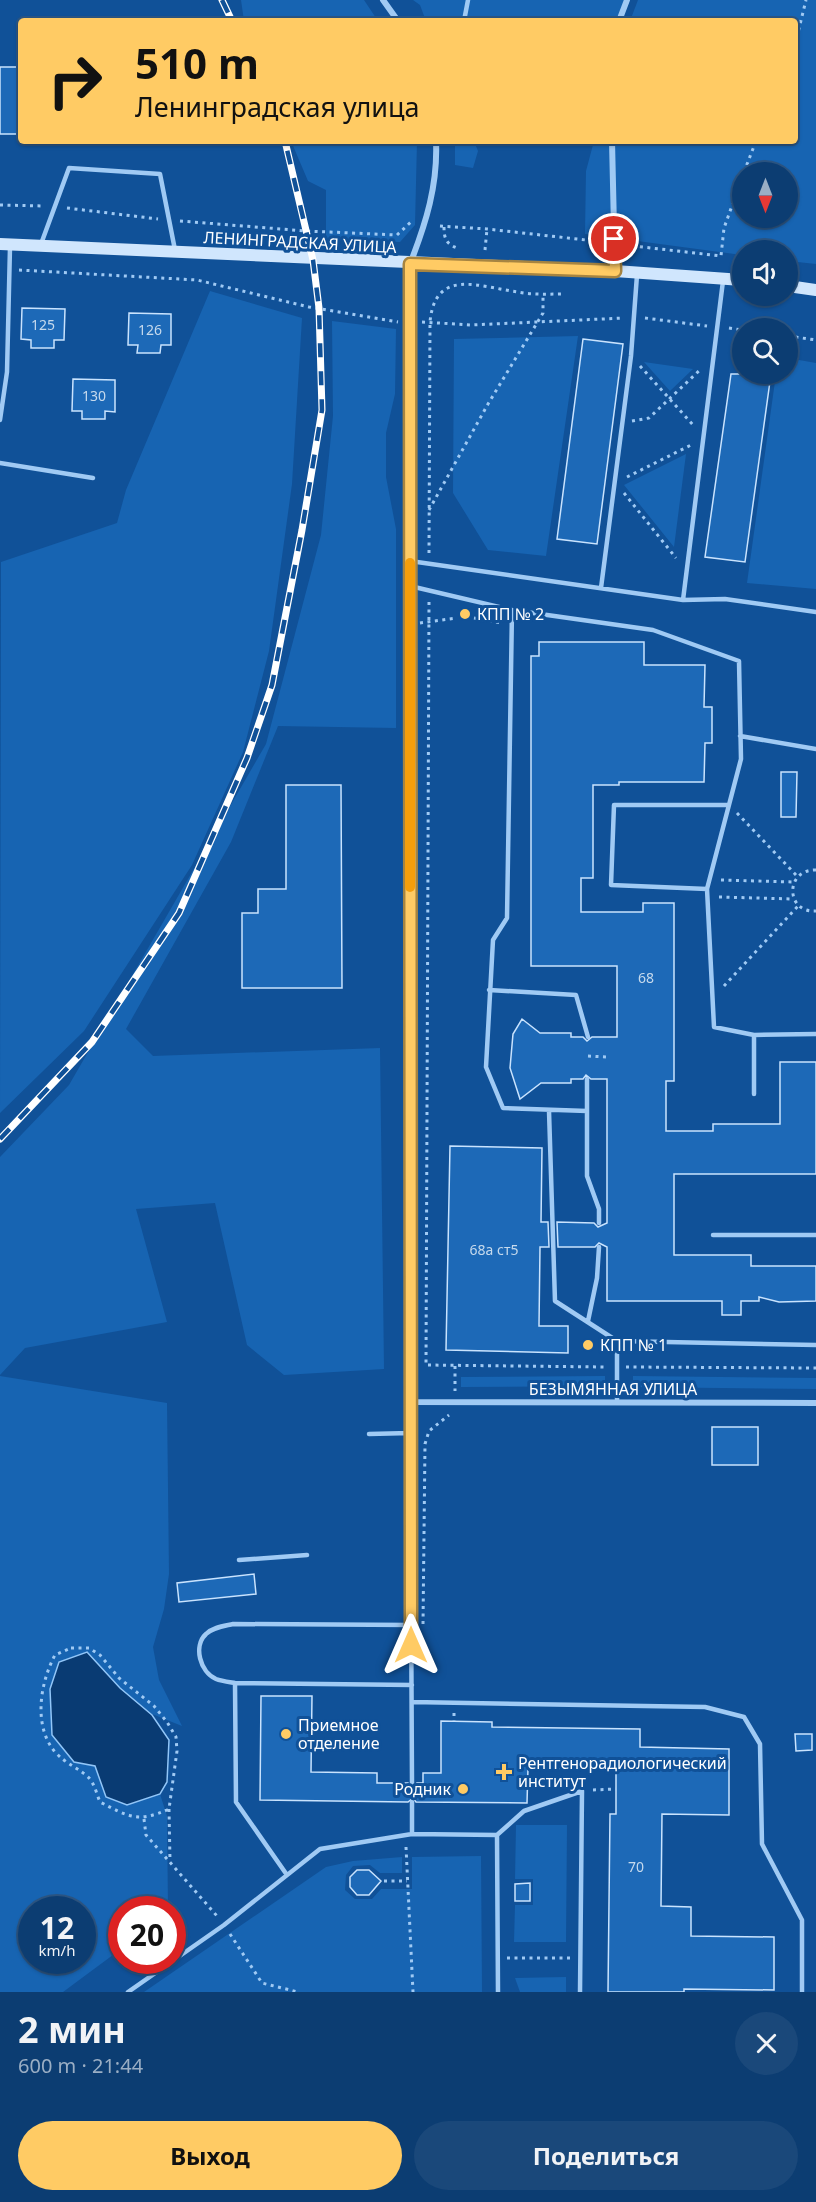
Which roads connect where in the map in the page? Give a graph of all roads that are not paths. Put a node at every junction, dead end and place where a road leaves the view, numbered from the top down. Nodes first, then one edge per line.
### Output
1 (383, 0) edge
2 (468, 0) edge
3 (627, 0) edge
4 (396, 18) edge
5 (465, 18) edge
6 (620, 18) edge
7 (436, 144) edge
8 (612, 144) edge
9 (5, 244) edge
10 (40, 247) junction
11 (176, 253) junction
12 (410, 264) junction
13 (615, 271) junction
14 (637, 273) junction
15 (723, 278) junction
16 (732, 279) edge
17 (798, 287) edge
18 (816, 290) edge
19 (0, 370) edge
20 (7, 372) junction
21 (0, 420) edge
22 (0, 463) edge
23 (93, 478) dead end
24 (410, 561) junction
25 (410, 586) junction
26 (601, 588) junction
27 (683, 600) junction
28 (512, 610) junction
29 (816, 612) edge
30 (740, 736) junction
31 (816, 749) edge
32 (729, 805) junction
33 (707, 889) junction
34 (489, 990) junction
35 (816, 1034) edge
36 (754, 1035) junction
37 (588, 1037) dead end
38 (588, 1078) dead end
39 (754, 1094) dead end
40 (549, 1111) junction
41 (587, 1111) junction
42 (599, 1223) dead end
43 (713, 1235) dead end
44 (816, 1235) edge
45 (599, 1246) dead end
46 (588, 1321) junction
47 (617, 1341) junction
48 (816, 1345) edge
49 (410, 1402) junction
50 (617, 1402) junction
51 (816, 1403) edge
52 (410, 1433) junction
53 (369, 1434) dead end
54 (307, 1555) dead end
55 (240, 1560) dead end
56 (411, 1625) junction
57 (235, 1683) junction
58 (412, 1685) junction
59 (412, 1702) junction
60 (412, 1783) dead end
61 (412, 1802) dead end
62 (409, 1834) junction
63 (497, 1835) junction
64 (287, 1875) junction
65 (128, 1992) edge
66 (498, 1992) edge
67 (580, 1992) edge
68 (802, 1992) edge

1 - 4 street
2 - 5 lane
3 - 6 street
7 - 12 street
8 - 13 street
9 - 10 main road, ЛЕНИНГРАДСКАЯ УЛИЦА
9 - 20 lane
10 - 11 main road, ЛЕНИНГРАДСКАЯ УЛИЦА
10 - 11 lane
11 - 12 main road, ЛЕНИНГРАДСКАЯ УЛИЦА
12 - 13 main road, ЛЕНИНГРАДСКАЯ УЛИЦА
12 - 24 street
13 - 14 main road, ЛЕНИНГРАДСКАЯ УЛИЦА
14 - 15 main road, ЛЕНИНГРАДСКАЯ УЛИЦА
14 - 26 lane
15 - 16 main road, ЛЕНИНГРАДСКАЯ УЛИЦА
15 - 27 lane
17 - 18 main road
19 - 20 lane
20 - 21 lane
22 - 23 lane
24 - 25 street
24 - 26 lane
25 - 28 lane
25 - 49 street
26 - 27 lane
27 - 29 lane
28 - 30 lane
28 - 34 lane
30 - 31 lane
30 - 32 lane
32 - 33 lane
32 - 33 lane
33 - 36 lane
34 - 37 lane
34 - 40 lane
35 - 36 lane
36 - 39 lane
38 - 41 lane
40 - 41 lane
40 - 46 lane
41 - 42 lane
43 - 44 lane
45 - 46 lane
46 - 47 lane
47 - 48 lane
47 - 50 lane
49 - 50 street, БЕЗЫМЯННАЯ УЛИЦА
49 - 52 lane
50 - 51 street, БЕЗЫМЯННАЯ УЛИЦА
52 - 53 lane
52 - 56 lane
54 - 55 lane
56 - 57 lane
56 - 58 lane
57 - 58 lane
57 - 64 lane
58 - 59 lane
59 - 60 lane
59 - 68 lane
61 - 62 lane
62 - 63 lane
62 - 64 lane
63 - 66 lane
63 - 67 lane
64 - 65 lane

